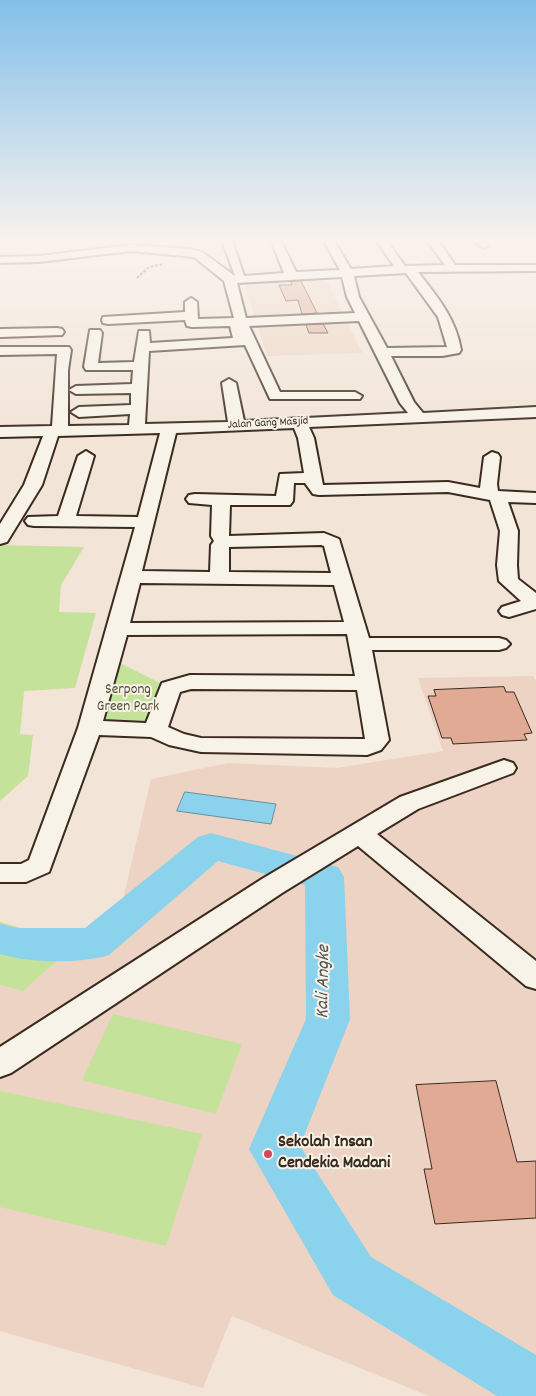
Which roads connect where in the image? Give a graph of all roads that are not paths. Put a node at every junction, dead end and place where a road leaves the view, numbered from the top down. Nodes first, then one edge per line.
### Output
1 (190, 308) edge
2 (237, 308) edge
3 (359, 308) edge
4 (438, 308) edge
5 (363, 316) junction
6 (108, 320) dead end
7 (188, 322) junction
8 (239, 324) junction
9 (57, 332) dead end
10 (144, 332) dead end
11 (0, 333) edge
12 (94, 334) dead end
13 (187, 345) junction
14 (143, 347) junction
15 (0, 351) edge
16 (381, 352) junction
17 (140, 366) junction
18 (229, 383) dead end
19 (139, 388) junction
20 (76, 390) dead end
21 (355, 396) dead end
22 (137, 409) junction
23 (80, 412) dead end
24 (536, 412) edge
25 (419, 417) junction
26 (300, 423) junction
27 (237, 426) junction
28 (169, 429) junction
29 (137, 430) junction
30 (0, 432) edge
31 (56, 432) junction
32 (86, 456) dead end
33 (492, 458) dead end
34 (314, 478) junction
35 (494, 495) junction
36 (536, 498) edge
37 (195, 499) dead end
38 (221, 503) dead end
39 (34, 521) dead end
40 (65, 521) junction
41 (144, 522) junction
42 (0, 538) edge
43 (224, 542) junction
44 (131, 578) junction
45 (219, 578) junction
46 (342, 580) junction
47 (536, 603) edge
48 (509, 611) dead end
49 (118, 630) junction
50 (357, 636) junction
51 (499, 644) dead end
52 (367, 683) junction
53 (90, 728) junction
54 (155, 730) junction
55 (504, 768) dead end
56 (359, 834) junction
57 (0, 872) edge
58 (536, 978) edge
59 (0, 1064) edge

1 - 7 street
2 - 8 street
3 - 5 street
4 - 16 street
5 - 8 street
5 - 16 street
6 - 7 street
7 - 8 street
7 - 13 street
8 - 13 street
8 - 21 street
9 - 11 street
10 - 14 street
12 - 17 street
13 - 14 street
14 - 17 street
15 - 31 street
16 - 25 street
17 - 19 street
18 - 27 street
19 - 20 street
19 - 22 street
22 - 23 street
22 - 29 street
24 - 25 street, Jalan Gang Masjid
25 - 26 street, Jalan Gang Masjid
26 - 27 street, Jalan Gang Masjid
26 - 34 street
27 - 28 street, Jalan Gang Masjid
28 - 29 street, Jalan Gang Masjid
28 - 41 street
29 - 31 street, Jalan Gang Masjid
30 - 31 street, Jalan Gang Masjid
31 - 42 street
32 - 40 street
33 - 35 street
34 - 35 street
34 - 37 street
35 - 36 street
35 - 47 street
38 - 43 street
39 - 40 street
40 - 41 street
41 - 44 street
43 - 45 street
43 - 46 street
44 - 45 street
44 - 49 street
45 - 46 street
46 - 50 street
47 - 48 street
49 - 50 street
49 - 53 street
50 - 51 street
50 - 52 street
52 - 54 street
52 - 54 street
53 - 54 street
53 - 57 street
55 - 56 street
56 - 58 street
56 - 59 street

